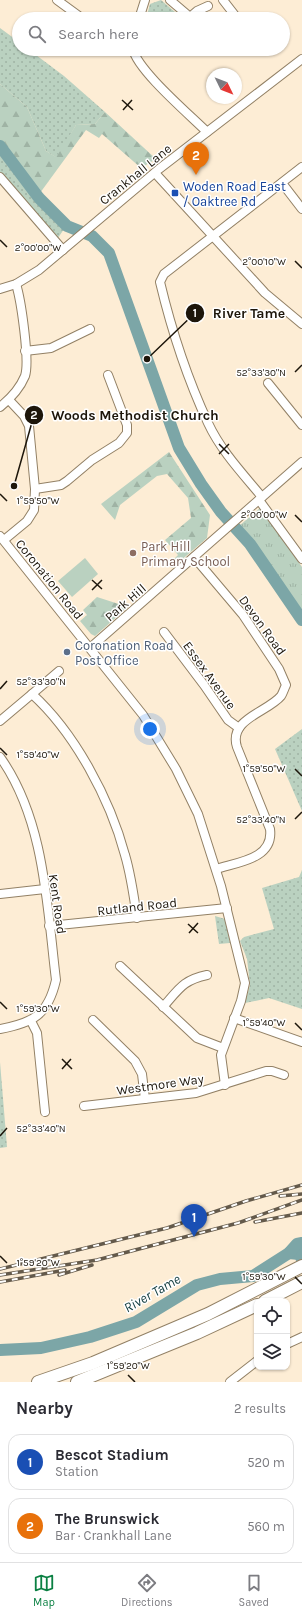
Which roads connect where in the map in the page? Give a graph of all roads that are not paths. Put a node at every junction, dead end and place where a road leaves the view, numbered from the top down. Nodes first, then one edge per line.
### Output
1 (57, 0) edge
2 (145, 0) edge
3 (170, 0) edge
4 (223, 0) edge
5 (208, 6) dead end
6 (73, 12) edge
7 (141, 12) edge
8 (184, 12) edge
9 (196, 12) edge
10 (232, 12) edge
11 (136, 56) edge
12 (302, 59) edge
13 (207, 132) junction
14 (302, 167) edge
15 (154, 173) junction
16 (0, 177) edge
17 (282, 183) junction
18 (302, 209) edge
19 (213, 237) junction
20 (63, 250) junction
21 (16, 284) junction
22 (0, 289) edge
23 (302, 324) edge
24 (90, 329) dead end
25 (25, 351) junction
26 (108, 375) dead end
27 (268, 383) dead end
28 (9, 400) junction
29 (0, 407) edge
30 (302, 425) edge
31 (302, 462) edge
32 (35, 488) junction
33 (261, 499) junction
34 (2, 538) edge
35 (194, 557) junction
36 (302, 558) edge
37 (164, 632) dead end
38 (90, 648) junction
39 (59, 671) dead end
40 (32, 694) junction
41 (0, 721) edge
42 (239, 728) junction
43 (0, 757) edge
44 (216, 869) junction
45 (45, 889) junction
46 (0, 894) edge
47 (227, 908) junction
48 (137, 918) junction
49 (49, 926) junction
50 (120, 966) dead end
51 (207, 975) dead end
52 (163, 1007) junction
53 (234, 1018) junction
54 (93, 1020) dead end
55 (31, 1021) junction
56 (0, 1029) edge
57 (302, 1042) edge
58 (223, 1048) junction
59 (284, 1075) dead end
60 (225, 1085) junction
61 (145, 1099) junction
62 (84, 1106) dead end
63 (45, 1112) dead end
64 (302, 1266) edge
65 (302, 1282) edge
66 (271, 1298) edge
67 (254, 1306) edge
68 (302, 1337) edge
69 (290, 1343) edge
70 (254, 1363) edge
71 (38, 1382) edge
72 (77, 1382) edge
73 (230, 1382) edge

1 - 6 street
2 - 7 street
3 - 8 street
4 - 10 street
5 - 9 street
11 - 13 street
12 - 13 street, Crankhall Lane
13 - 15 street, Crankhall Lane
14 - 17 street
15 - 19 street
15 - 20 street, Crankhall Lane
16 - 20 street
17 - 18 street
17 - 19 street
19 - 23 street
19 - 33 street
20 - 21 street, Crankhall Lane
21 - 22 street, Crankhall Lane
21 - 25 street
24 - 25 street
25 - 28 street
26 - 32 street
27 - 30 street
28 - 29 street
28 - 32 street
31 - 33 street, Park Hill
32 - 34 street
33 - 35 street, Park Hill
33 - 36 street
34 - 38 street, Coronation Road
35 - 38 street, Park Hill
35 - 42 street, Devon Road
37 - 42 street, Essex Avenue
38 - 44 street, Coronation Road
39 - 40 street
40 - 41 street
40 - 48 street
42 - 44 street
43 - 45 street, Kent Road
44 - 47 street, Coronation Road
45 - 46 street
45 - 49 street, Kent Road
47 - 48 street, Rutland Road
47 - 53 street, Coronation Road
48 - 49 street, Rutland Road
49 - 55 street, Kent Road
50 - 52 street
51 - 52 street
52 - 58 street
53 - 57 street
53 - 58 street, Coronation Road
54 - 61 street
55 - 56 street, Kent Road
55 - 63 street
58 - 60 street, Coronation Road
59 - 60 street, Westmore Way
60 - 61 street, Westmore Way
61 - 62 street, Westmore Way
64 - 71 highway
65 - 66 highway
67 - 72 highway
68 - 69 street
70 - 73 street

